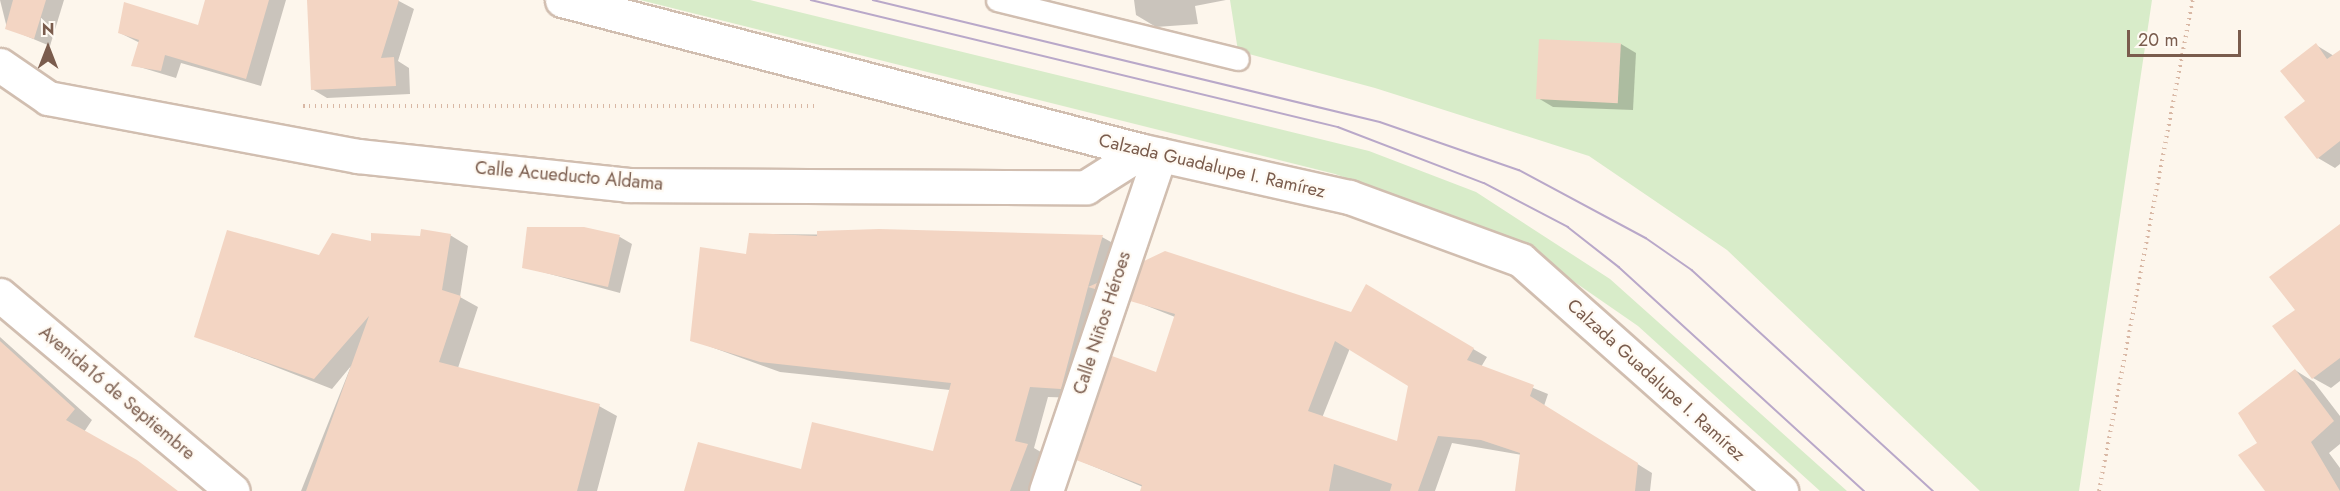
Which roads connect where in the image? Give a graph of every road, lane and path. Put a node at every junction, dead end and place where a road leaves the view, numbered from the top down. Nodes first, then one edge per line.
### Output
1 (562, 0) edge
2 (997, 0) edge
3 (2193, 0) edge
4 (1238, 58) dead end
5 (0, 65) edge
6 (294, 106) dead end
7 (824, 107) dead end
8 (1152, 153) junction
9 (0, 295) edge
10 (233, 491) edge
11 (1046, 491) edge
12 (1781, 491) edge
13 (2099, 491) edge

1 - 8 main road, Calzada Guadalupe I. Ramírez
2 - 4 lane
3 - 13 path
5 - 8 main road, Calle Acueducto Aldama
6 - 7 path
8 - 11 main road, Calle Niños Héroes
8 - 12 main road, Calzada Guadalupe I. Ramírez
9 - 10 main road, Avenida16 de Septiembre

